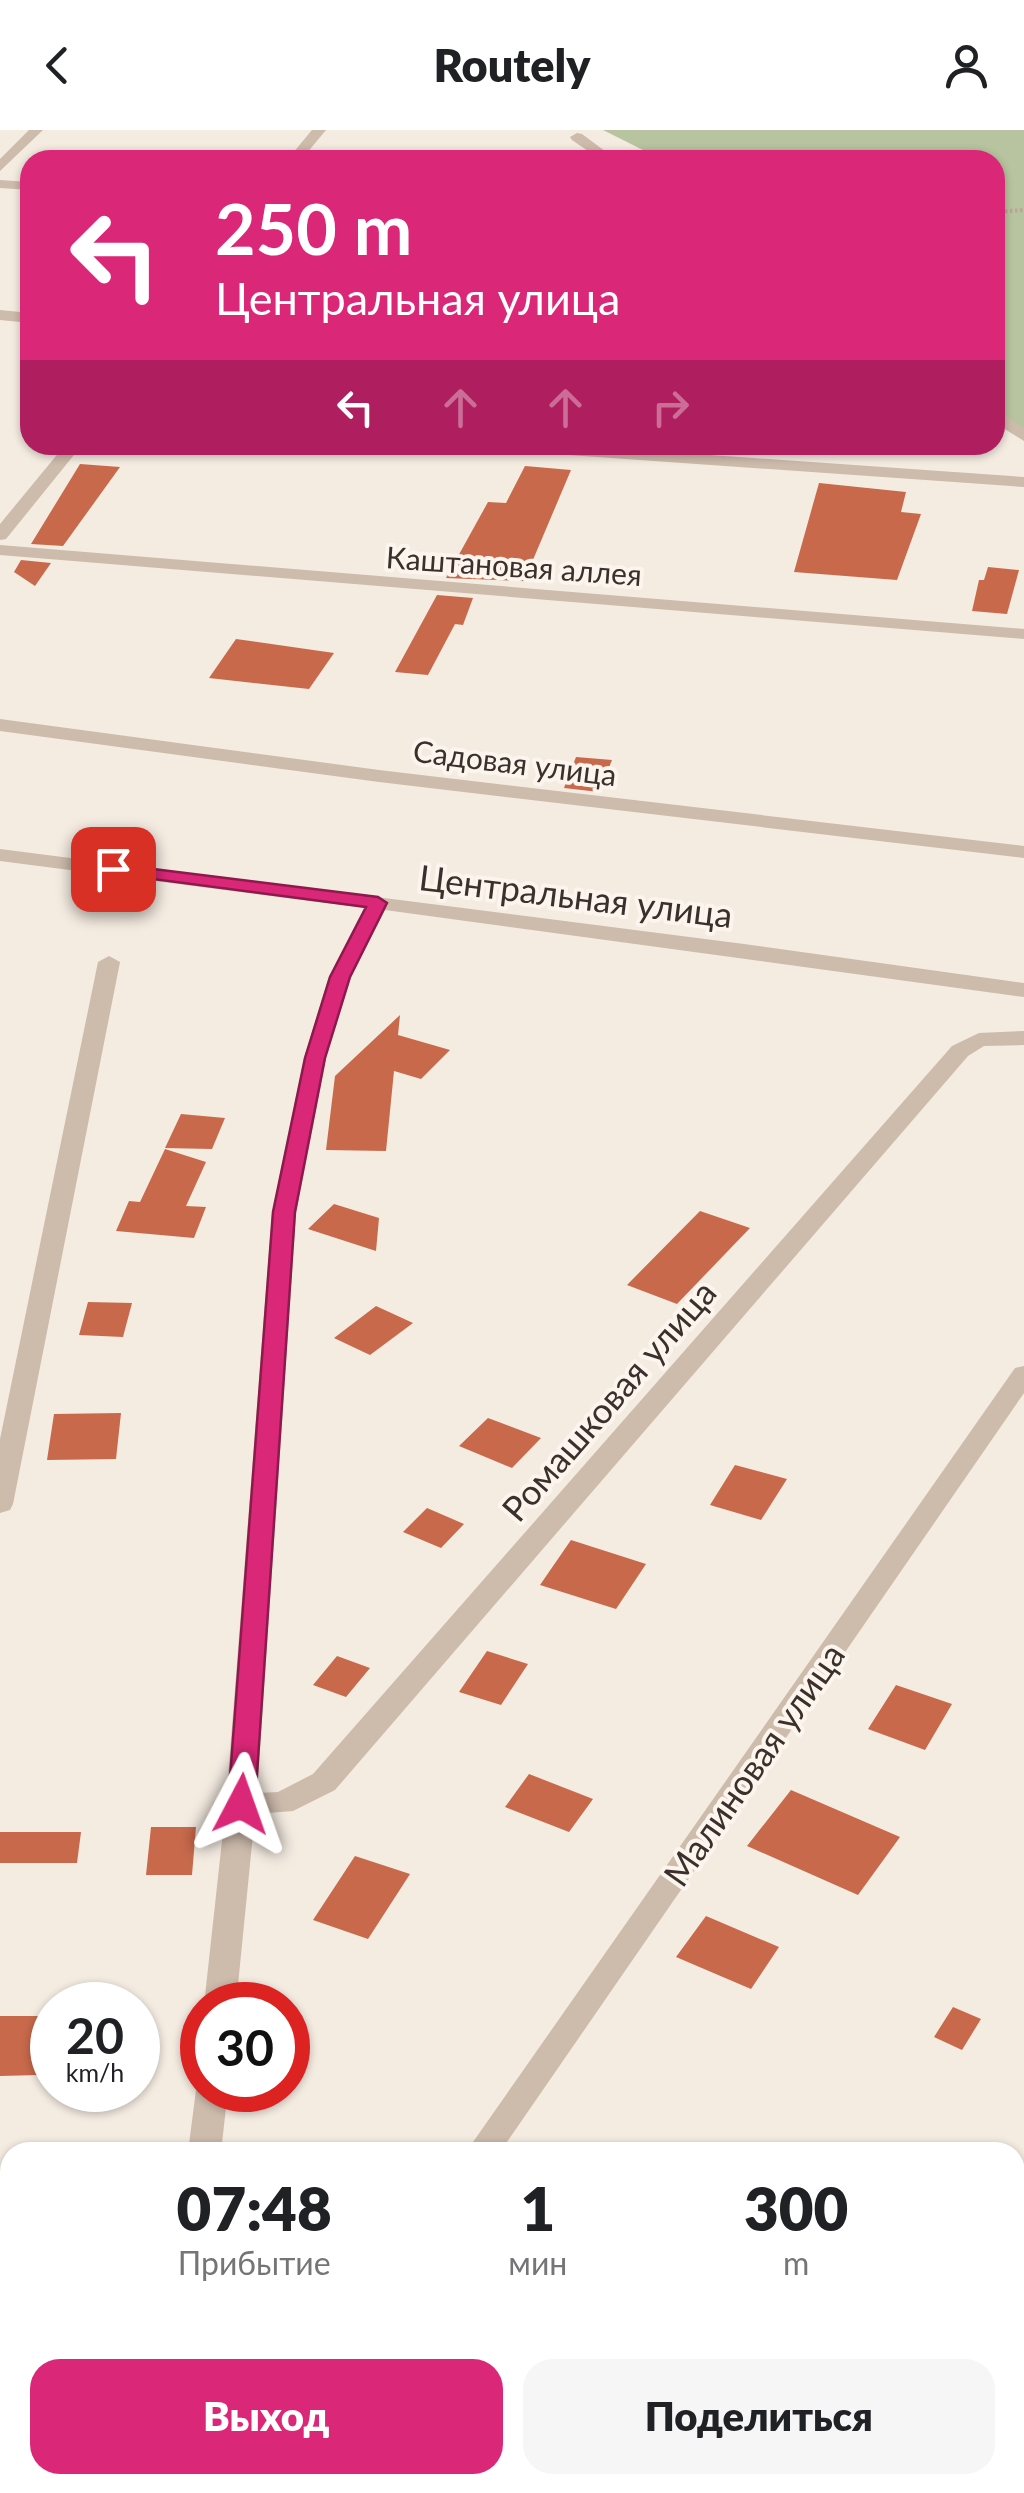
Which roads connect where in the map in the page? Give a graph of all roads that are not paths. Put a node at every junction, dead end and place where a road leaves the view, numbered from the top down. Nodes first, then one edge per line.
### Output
1 (36, 130) edge
2 (320, 130) edge
3 (577, 137) dead end
4 (303, 150) edge
5 (596, 150) edge
6 (0, 167) edge
7 (66, 455) edge
8 (641, 455) edge
9 (1024, 482) edge
10 (0, 535) edge
11 (0, 550) edge
12 (1024, 634) edge
13 (0, 725) edge
14 (1024, 852) edge
15 (0, 855) edge
16 (378, 903) junction
17 (109, 962) dead end
18 (1024, 990) edge
19 (1024, 1038) edge
20 (1024, 1374) edge
21 (0, 1504) edge
22 (241, 1804) junction
23 (222, 1982) edge
24 (210, 2112) edge
25 (206, 2142) edge
26 (489, 2142) edge

1 - 6 street
2 - 4 street
3 - 5 street
7 - 10 street
8 - 9 street
11 - 12 street, Каштановая аллея
13 - 14 street, Садовая улица
15 - 16 street, Центральная улица
16 - 18 street, Центральная улица
16 - 22 street
17 - 21 street
19 - 22 street, Ромашковая улица
20 - 26 street, Малиновая улица
22 - 23 street
24 - 25 street

